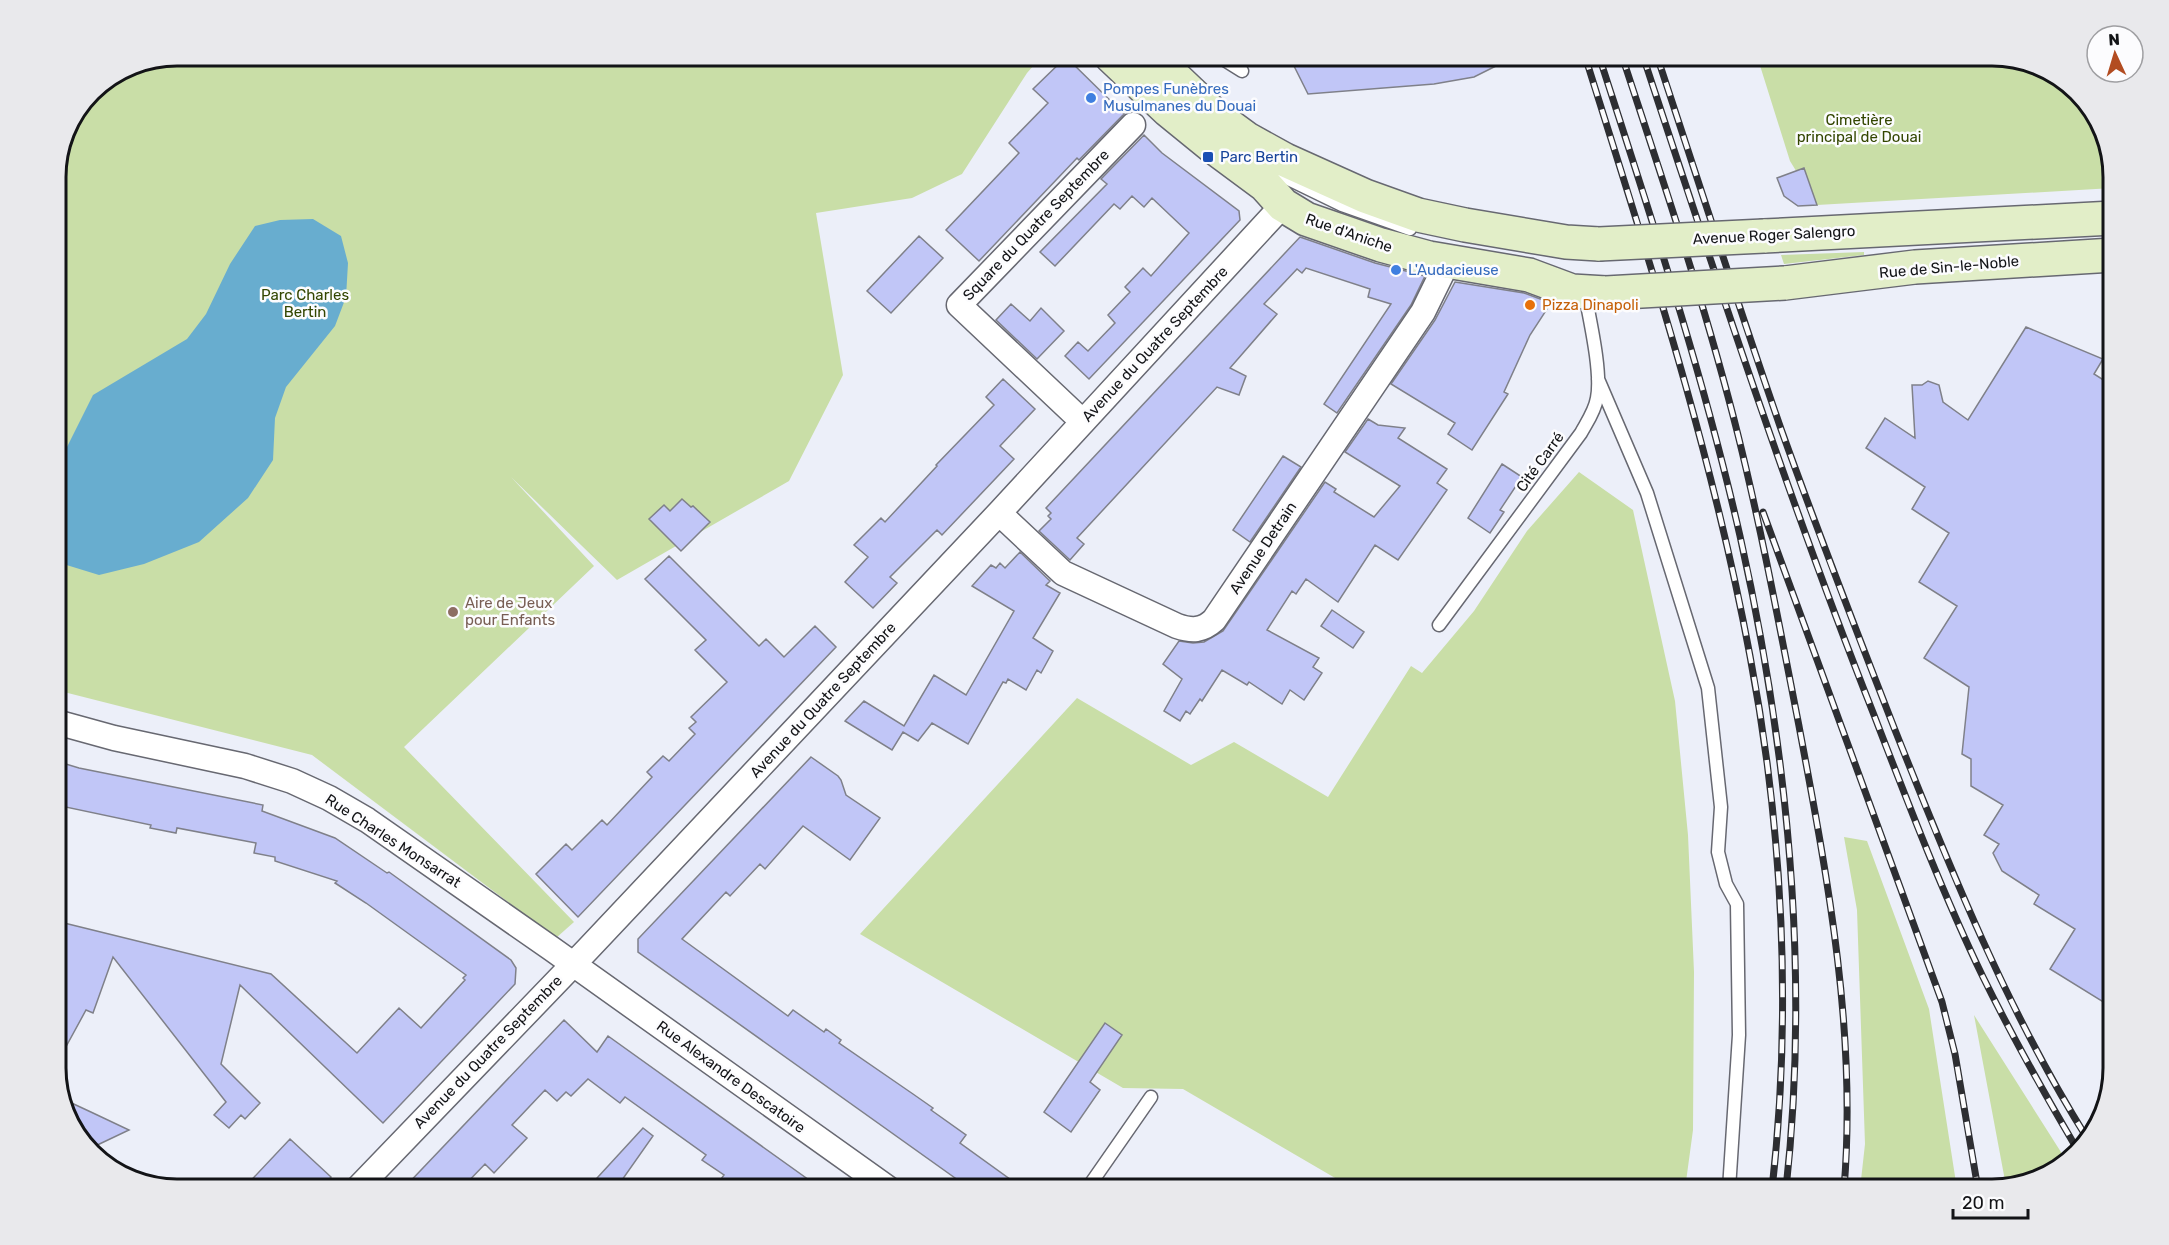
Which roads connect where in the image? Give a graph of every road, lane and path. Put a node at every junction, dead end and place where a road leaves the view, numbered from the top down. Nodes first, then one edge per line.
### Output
1 (1122, 66) edge
2 (1163, 66) edge
3 (1233, 66) edge
4 (1242, 72) dead end
5 (1199, 118) dead end
6 (1133, 125) dead end
7 (1238, 148) dead end
8 (1271, 185) junction
9 (2103, 219) edge
10 (1428, 225) junction
11 (2103, 245) edge
12 (2103, 256) edge
13 (1448, 261) junction
14 (1786, 277) junction
15 (1588, 285) junction
16 (1598, 380) junction
17 (1083, 422) junction
18 (999, 513) junction
19 (1439, 625) dead end
20 (66, 725) edge
21 (573, 965) junction
22 (1151, 1097) dead end
23 (368, 1179) edge
24 (874, 1179) edge
25 (1095, 1179) edge
26 (1730, 1179) edge

1 - 8 main road, Rue d'Aniche
2 - 10 main road
3 - 4 lane
5 - 7 lane
6 - 17 street, Square du Quatre Septembre
8 - 10 lane
8 - 13 main road, Rue d'Aniche
8 - 15 lane
8 - 17 street, Avenue du Quatre Septembre
9 - 10 main road, Avenue Roger Salengro, bridge
11 - 14 lane
12 - 14 main road, Rue de Sin-le-Noble
13 - 15 main road, Rue d'Aniche
13 - 18 street, Avenue Detrain
14 - 15 main road, Rue d'Aniche, bridge
15 - 16 lane, Cité Carré
16 - 19 lane, Cité Carré
16 - 26 lane
17 - 18 street, Avenue du Quatre Septembre
18 - 21 street, Avenue du Quatre Septembre
20 - 21 street, Rue Charles Monsarrat
21 - 23 street, Avenue du Quatre Septembre
21 - 24 street, Rue Alexandre Descatoire
22 - 25 lane

